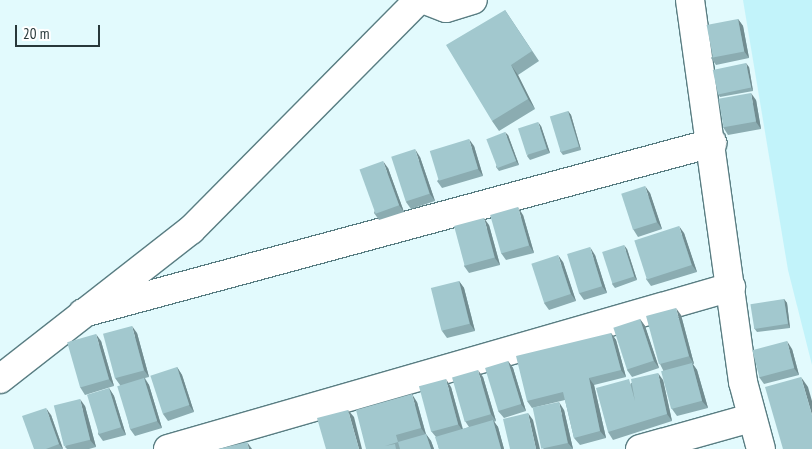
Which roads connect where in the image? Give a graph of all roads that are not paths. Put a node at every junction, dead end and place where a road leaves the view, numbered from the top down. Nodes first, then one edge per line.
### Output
1 (419, 0) edge
2 (425, 0) edge
3 (473, 0) edge
4 (690, 0) edge
5 (712, 143) junction
6 (731, 287) junction
7 (83, 313) junction
8 (0, 379) edge
9 (752, 418) junction
10 (168, 449) edge
11 (640, 449) edge
12 (761, 449) edge

1 - 7 street
2 - 3 street
4 - 5 street
5 - 6 street
5 - 7 street
6 - 9 street
6 - 10 street
7 - 8 street
9 - 11 street
9 - 12 street

